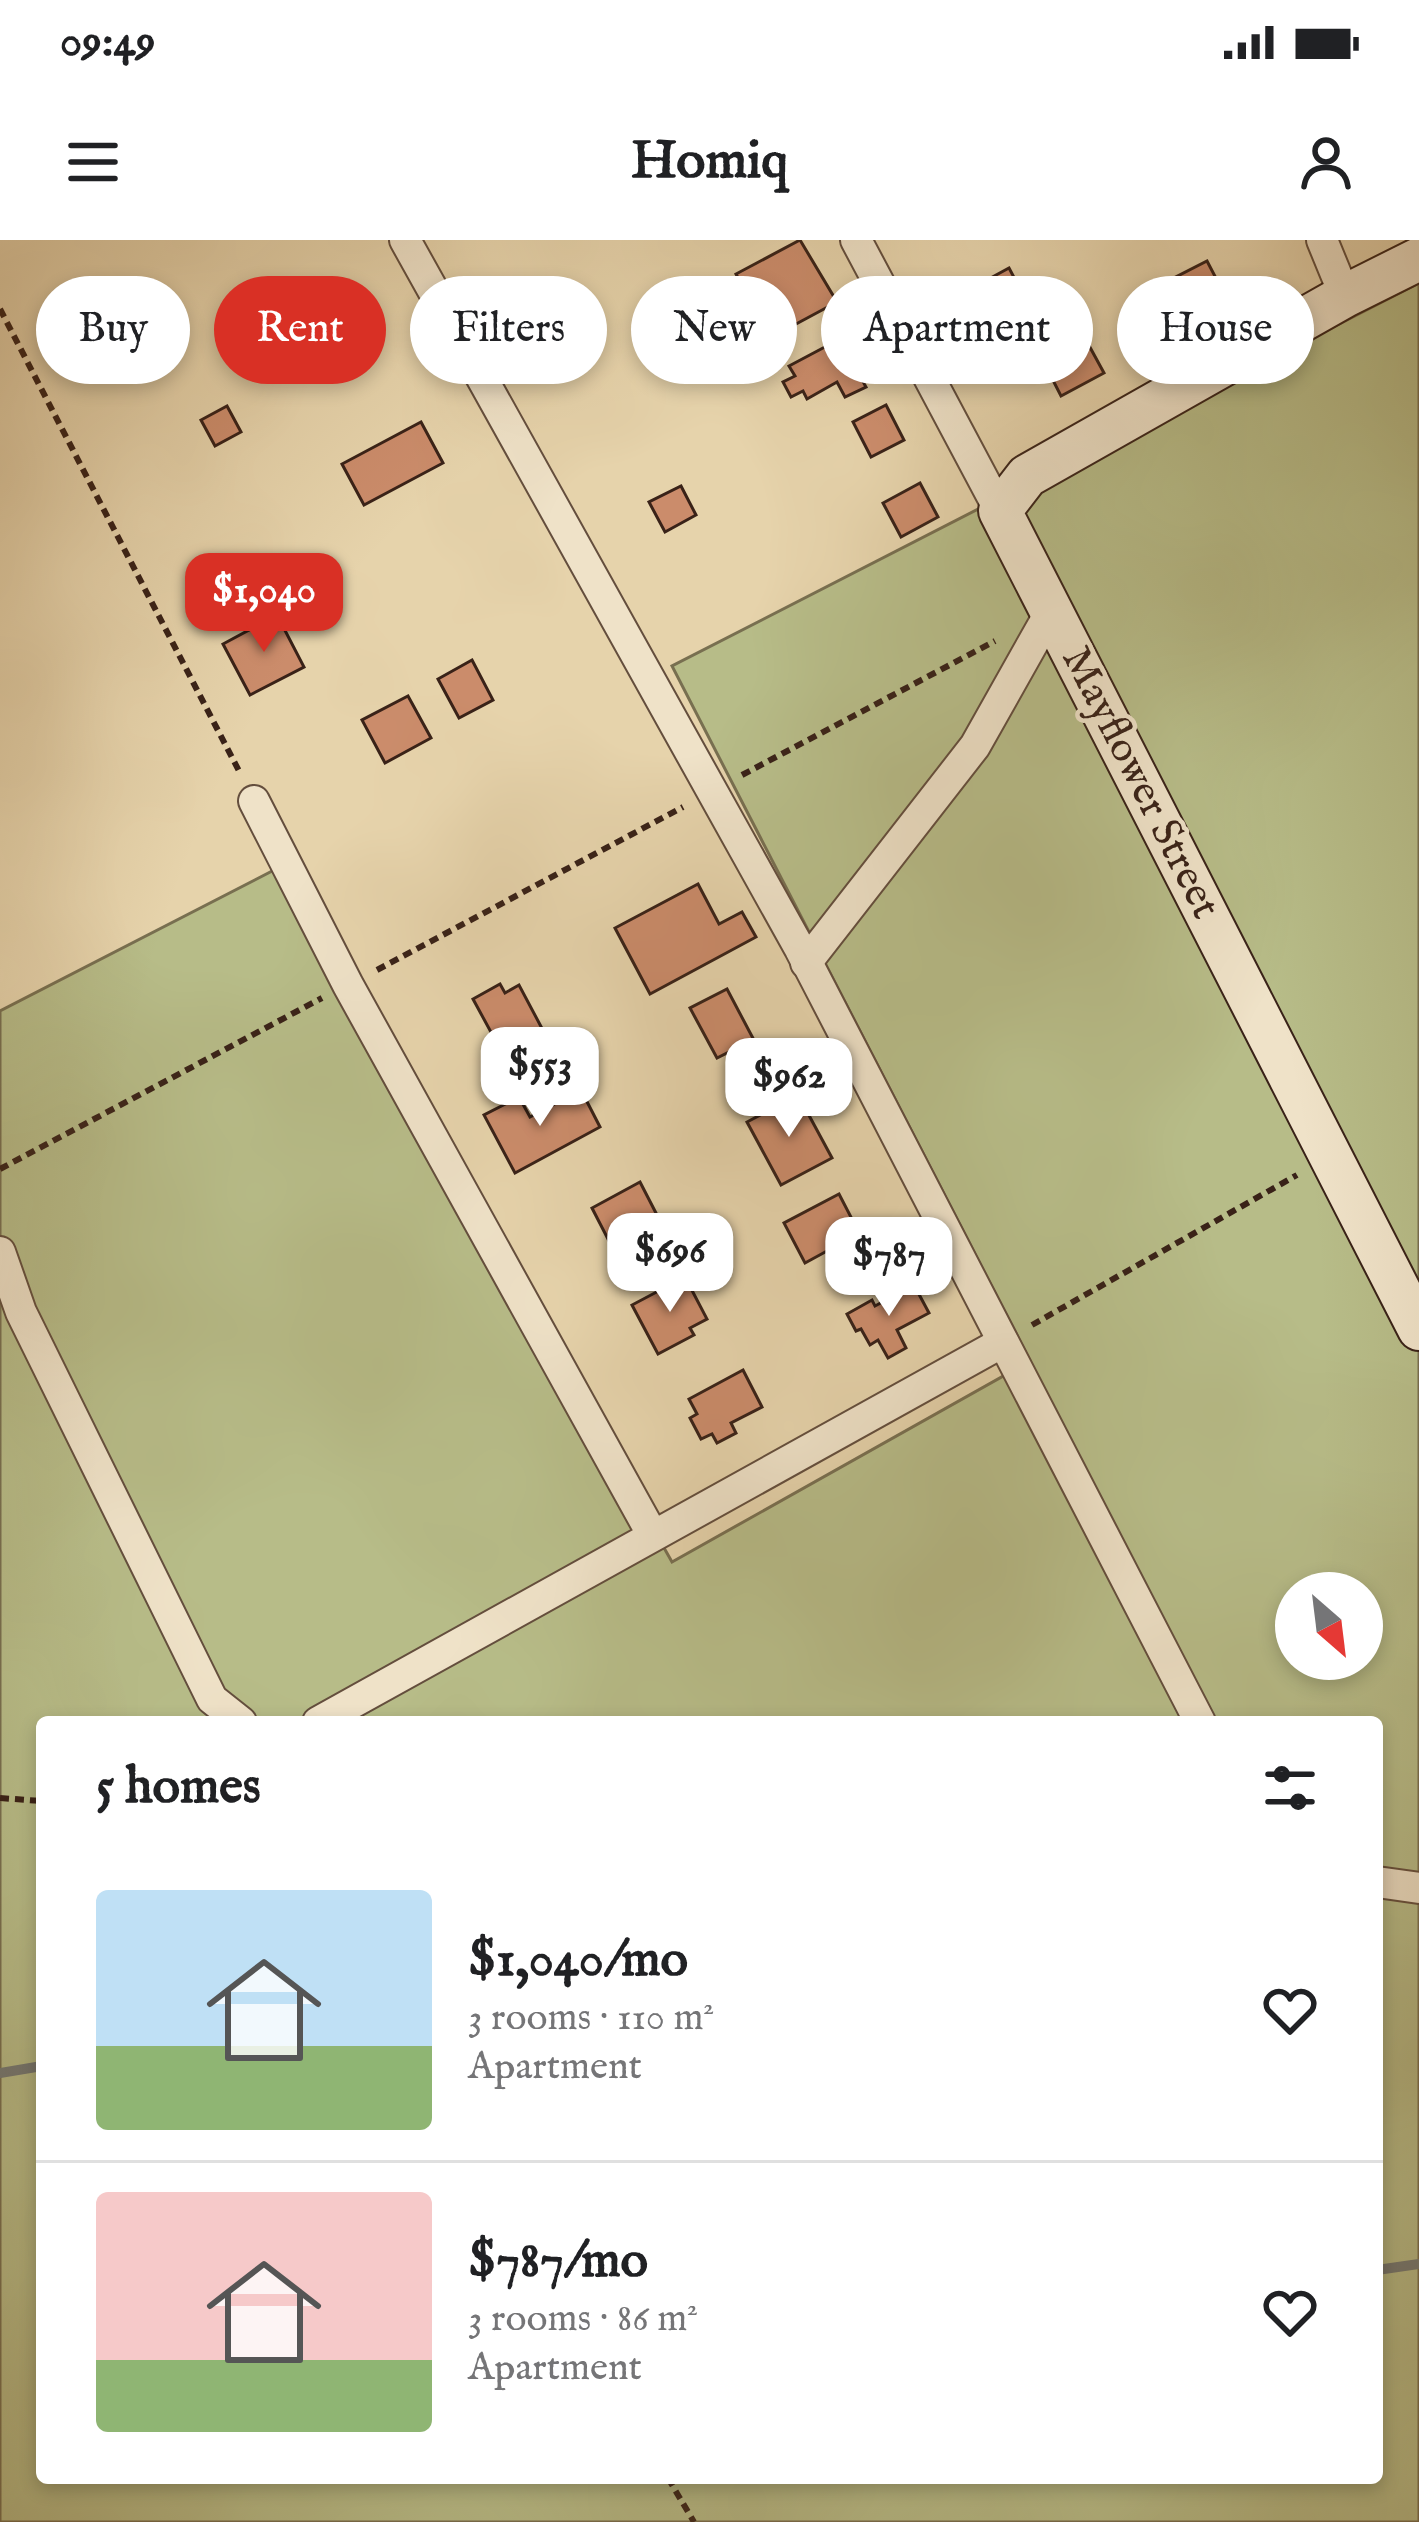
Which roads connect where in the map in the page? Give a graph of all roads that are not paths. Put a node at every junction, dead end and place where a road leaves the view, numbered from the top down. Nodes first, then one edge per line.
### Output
1 (405, 240) edge
2 (856, 240) edge
3 (1322, 240) edge
4 (1419, 259) edge
5 (1345, 296) junction
6 (1000, 511) junction
7 (1052, 611) junction
8 (254, 801) road end
9 (806, 963) junction
10 (0, 1252) edge
11 (1419, 1329) edge
12 (1003, 1342) junction
13 (652, 1534) junction
14 (233, 1716) edge
15 (329, 1716) edge
16 (1197, 1716) edge
17 (1383, 1883) edge
18 (1419, 1888) edge

1 - 9 street
2 - 6 street, Mayflower Street
3 - 5 street
4 - 5 street
5 - 6 street
6 - 7 street, Mayflower Street
7 - 9 street
7 - 11 street, Mayflower Street
8 - 13 street
9 - 12 street
10 - 14 street
12 - 13 street
12 - 16 street
13 - 15 street
17 - 18 street

